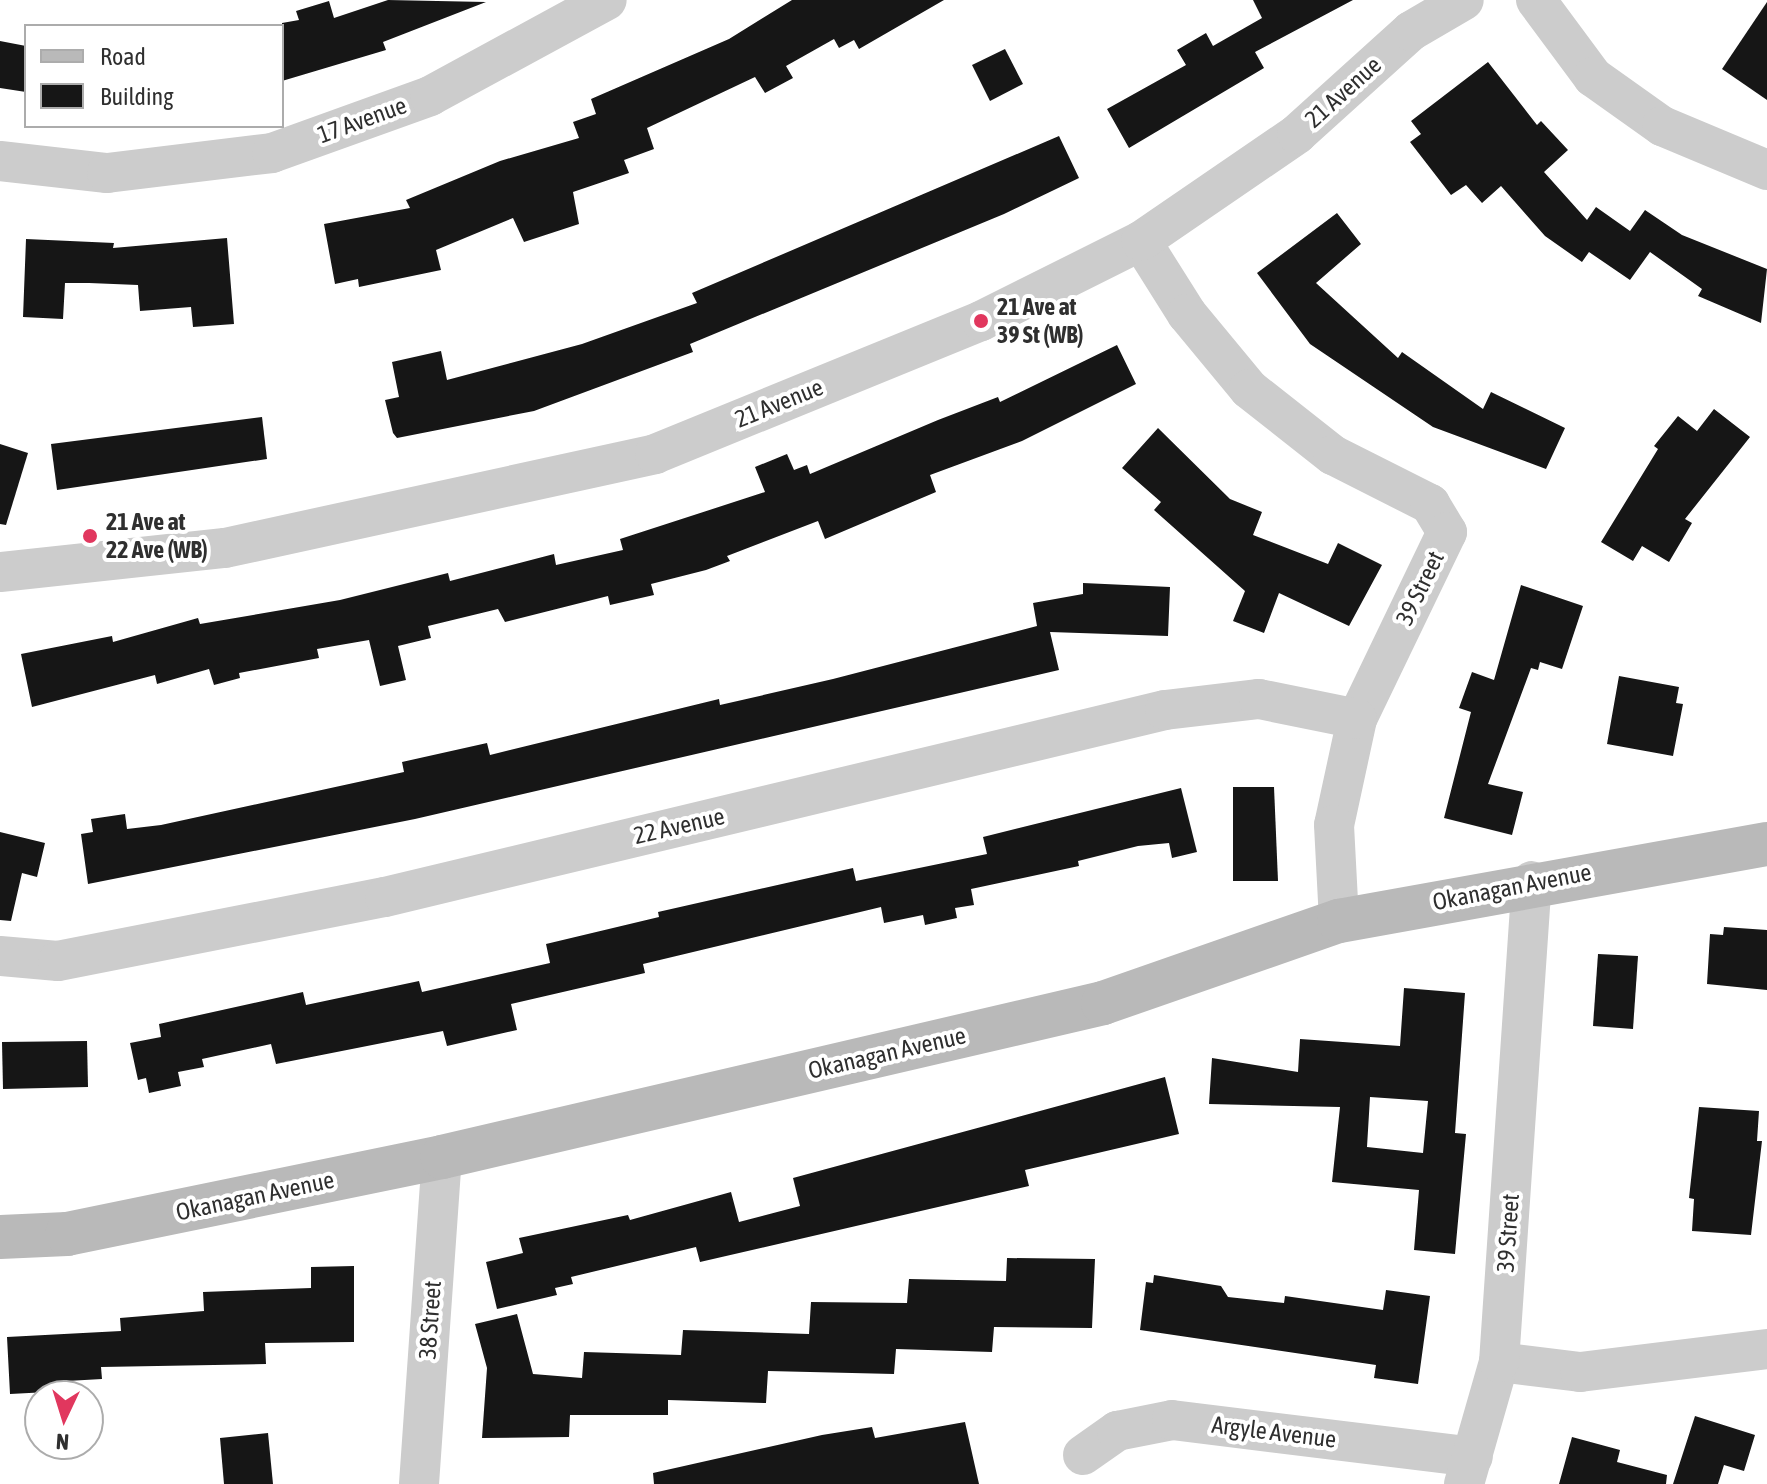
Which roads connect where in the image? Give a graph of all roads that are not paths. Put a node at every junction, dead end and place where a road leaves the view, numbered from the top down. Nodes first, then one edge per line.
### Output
1 (607, 0) edge
2 (1464, 0) edge
3 (1536, 0) edge
4 (0, 161) edge
5 (1767, 170) edge
6 (1141, 241) junction
7 (0, 572) edge
8 (1357, 719) junction
9 (1767, 844) edge
10 (1532, 881) junction
11 (1339, 921) junction
12 (0, 956) edge
13 (442, 1157) junction
14 (0, 1237) edge
15 (1767, 1349) edge
16 (1499, 1362) junction
17 (1083, 1455) dead end
18 (1468, 1471) edge
19 (419, 1484) edge

1 - 4 street, 17 Avenue
2 - 6 street, 21 Avenue
3 - 5 street
6 - 7 street, 21 Avenue
6 - 8 street, 39 Street
8 - 11 street, 39 Street
8 - 12 street, 22 Avenue
9 - 10 street, Okanagan Avenue
10 - 11 street, Okanagan Avenue
10 - 16 street, 39 Street
11 - 13 street, Okanagan Avenue
13 - 14 street, Okanagan Avenue
13 - 19 street, 38 Street
15 - 16 street
16 - 18 street, 39 Street
17 - 18 street, Argyle Avenue

